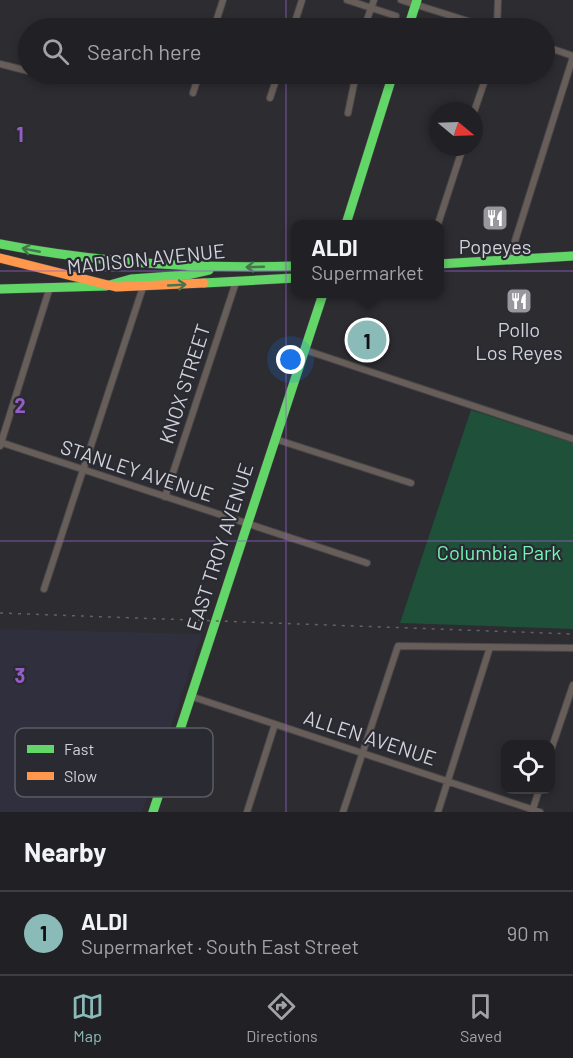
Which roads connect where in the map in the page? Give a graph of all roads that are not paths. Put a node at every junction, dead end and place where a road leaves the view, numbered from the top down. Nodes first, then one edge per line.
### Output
1 (223, 0) edge
2 (302, 0) edge
3 (347, 0) edge
4 (374, 0) edge
5 (401, 0) edge
6 (498, 0) edge
7 (416, 2) edge
8 (371, 8) junction
9 (396, 16) dead end
10 (217, 18) edge
11 (296, 18) edge
12 (368, 18) edge
13 (411, 18) edge
14 (462, 18) edge
15 (497, 18) edge
16 (555, 50) edge
17 (573, 57) edge
18 (0, 64) edge
19 (18, 68) edge
20 (196, 84) edge
21 (275, 84) edge
22 (354, 84) edge
23 (390, 84) edge
24 (483, 84) edge
25 (193, 93) dead end
26 (270, 98) dead end
27 (477, 102) edge
28 (348, 113) dead end
29 (460, 156) edge
30 (348, 220) edge
31 (440, 220) edge
32 (0, 244) edge
33 (573, 256) edge
34 (0, 258) edge
35 (509, 260) junction
36 (444, 264) edge
37 (291, 266) edge
38 (215, 268) junction
39 (291, 279) edge
40 (236, 282) junction
41 (106, 286) junction
42 (50, 287) junction
43 (143, 287) junction
44 (0, 289) edge
45 (323, 298) edge
46 (305, 350) junction
47 (275, 439) junction
48 (573, 439) edge
49 (0, 444) edge
50 (83, 470) junction
51 (411, 483) dead end
52 (165, 497) junction
53 (247, 525) junction
54 (368, 563) dead end
55 (44, 589) dead end
56 (490, 647) junction
57 (573, 648) edge
58 (573, 685) edge
59 (190, 696) junction
60 (275, 724) junction
61 (180, 728) edge
62 (554, 740) edge
63 (362, 753) junction
64 (447, 781) junction
65 (537, 794) edge
66 (158, 797) edge
67 (532, 811) edge
68 (153, 812) edge
69 (247, 812) edge
70 (343, 812) edge
71 (438, 812) edge
72 (540, 812) edge

1 - 10 street
2 - 11 street
3 - 8 street
4 - 8 street
5 - 7 street
6 - 15 street
7 - 13 main road
7 - 14 street
8 - 9 street
8 - 12 street
16 - 17 street
17 - 35 street
18 - 19 street
20 - 25 street
21 - 26 street
22 - 28 street
23 - 30 main road
24 - 27 street
29 - 31 street
38 -> 32 main road
33 - 35 main road
34 - 41 main road
35 - 36 main road
37 -> 38 main road, MADISON AVENUE
38 - 41 main road, MADISON AVENUE
39 - 40 main road, MADISON AVENUE
43 -> 40 main road, MADISON AVENUE
40 - 52 street, KNOX STREET
41 - 42 main road, MADISON AVENUE
41 - 43 main road, MADISON AVENUE
42 - 44 main road, MADISON AVENUE
42 - 49 street
43 - 50 street
45 - 46 main road, EAST TROY AVENUE
46 - 47 main road, EAST TROY AVENUE
46 - 48 street
47 - 51 street
47 - 53 main road, EAST TROY AVENUE
49 - 50 street, STANLEY AVENUE
50 - 52 street, STANLEY AVENUE
50 - 55 street
52 - 53 street, STANLEY AVENUE
53 - 54 street, STANLEY AVENUE
53 - 59 main road, EAST TROY AVENUE
56 - 57 street
56 - 63 street
56 - 64 street
58 - 62 street
59 - 60 street, ALLEN AVENUE
59 - 61 main road, EAST TROY AVENUE
60 - 63 street, ALLEN AVENUE
60 - 69 street
63 - 64 street, ALLEN AVENUE
63 - 70 street
64 - 67 street, ALLEN AVENUE
64 - 71 street
65 - 67 street
66 - 68 main road, EAST TROY AVENUE
67 - 72 street, ALLEN AVENUE

